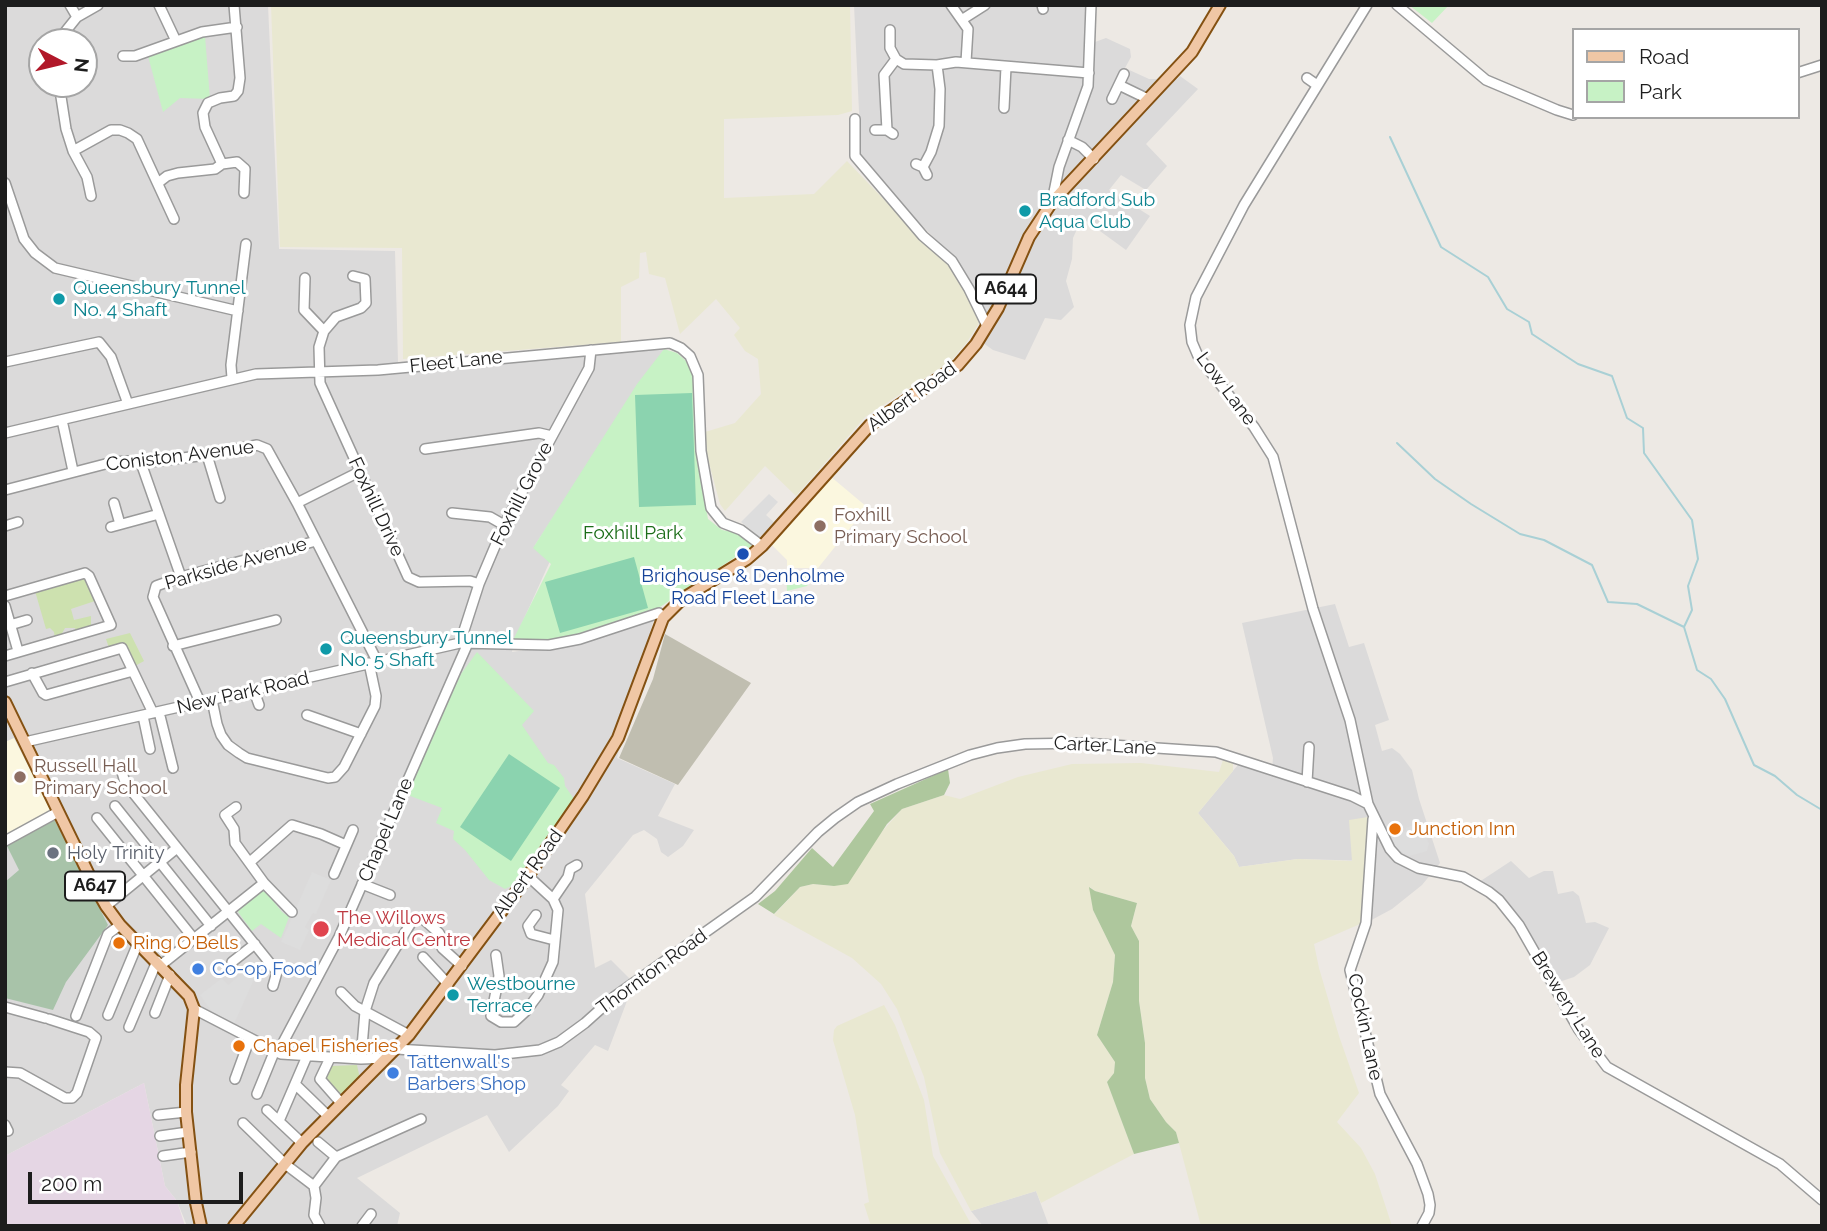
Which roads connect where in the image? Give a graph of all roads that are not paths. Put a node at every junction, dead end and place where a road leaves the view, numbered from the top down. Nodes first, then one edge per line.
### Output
1 (70, 5) edge
2 (99, 5) edge
3 (159, 5) edge
4 (234, 5) edge
5 (951, 5) edge
6 (985, 5) edge
7 (1091, 5) edge
8 (1220, 5) edge
9 (1367, 5) edge
10 (1396, 5) edge
11 (77, 17) junction
12 (963, 19) junction
13 (237, 27) junction
14 (68, 28) edge
15 (893, 36) dead end
16 (176, 41) junction
17 (123, 56) dead end
18 (896, 59) junction
19 (966, 62) junction
20 (937, 65) junction
21 (1822, 65) edge
22 (1006, 67) junction
23 (1799, 72) edge
24 (1089, 73) junction
25 (1124, 74) dead end
26 (1307, 78) dead end
27 (1119, 85) junction
28 (1317, 85) junction
29 (61, 98) edge
30 (1112, 99) dead end
31 (1148, 99) junction
32 (1004, 107) dead end
33 (1572, 115) edge
34 (855, 118) dead end
35 (875, 130) dead end
36 (1068, 140) junction
37 (73, 151) junction
38 (1094, 159) junction
39 (222, 164) junction
40 (922, 168) dead end
41 (158, 183) junction
42 (5, 184) edge
43 (244, 193) dead end
44 (91, 196) dead end
45 (1052, 202) junction
46 (174, 219) dead end
47 (246, 244) dead end
48 (353, 276) dead end
49 (305, 278) dead end
50 (237, 311) junction
51 (987, 326) junction
52 (324, 331) junction
53 (591, 350) junction
54 (5, 362) edge
55 (318, 371) junction
56 (232, 378) junction
57 (128, 404) junction
58 (62, 420) junction
59 (5, 433) edge
60 (552, 436) junction
61 (425, 449) dead end
62 (207, 455) junction
63 (141, 463) junction
64 (73, 471) junction
65 (359, 472) junction
66 (5, 490) edge
67 (220, 498) dead end
68 (114, 503) dead end
69 (297, 503) junction
70 (452, 513) dead end
71 (159, 514) junction
72 (18, 522) dead end
73 (504, 525) junction
74 (5, 526) edge
75 (316, 541) junction
76 (762, 545) junction
77 (181, 577) junction
78 (479, 584) junction
79 (5, 596) edge
80 (5, 606) edge
81 (663, 618) junction
82 (27, 620) dead end
83 (276, 620) dead end
84 (10, 625) junction
85 (464, 643) junction
86 (173, 646) junction
87 (18, 651) junction
88 (5, 656) edge
89 (373, 662) junction
90 (133, 671) junction
91 (32, 673) junction
92 (5, 682) edge
93 (254, 691) junction
94 (212, 700) junction
95 (5, 702) edge
96 (200, 702) junction
97 (258, 705) dead end
98 (319, 708) dead end
99 (156, 713) junction
100 (143, 716) junction
101 (361, 734) junction
102 (26, 742) junction
103 (1309, 747) dead end
104 (149, 749) dead end
105 (120, 765) dead end
106 (173, 768) dead end
107 (1307, 782) junction
108 (1368, 804) junction
109 (115, 806) dead end
110 (236, 807) dead end
111 (58, 812) junction
112 (1373, 817) junction
113 (97, 818) dead end
114 (835, 818) joint
115 (353, 830) dead end
116 (5, 841) edge
117 (346, 845) junction
118 (177, 848) junction
119 (160, 862) junction
120 (250, 862) junction
121 (577, 865) dead end
122 (334, 874) dead end
123 (143, 876) junction
124 (528, 876) junction
125 (264, 883) junction
126 (362, 884) junction
127 (390, 895) dead end
128 (553, 899) junction
129 (106, 906) junction
130 (229, 912) junction
131 (292, 912) dead end
132 (536, 915) dead end
133 (120, 925) junction
134 (211, 926) junction
135 (194, 939) junction
136 (554, 940) junction
137 (138, 943) junction
138 (255, 944) junction
139 (496, 955) dead end
140 (423, 957) dead end
141 (232, 962) dead end
142 (159, 963) junction
143 (462, 966) junction
144 (170, 975) junction
145 (447, 984) junction
146 (273, 986) dead end
147 (341, 992) dead end
148 (5, 1007) edge
149 (194, 1009) junction
150 (365, 1011) junction
151 (155, 1013) dead end
152 (108, 1015) dead end
153 (76, 1016) dead end
154 (129, 1027) dead end
155 (409, 1035) junction
156 (250, 1038) junction
157 (396, 1049) junction
158 (276, 1051) junction
159 (307, 1056) junction
160 (330, 1058) junction
161 (386, 1058) junction
162 (362, 1059) junction
163 (5, 1072) edge
164 (235, 1079) dead end
165 (295, 1084) junction
166 (257, 1094) dead end
167 (341, 1103) junction
168 (268, 1110) dead end
169 (186, 1112) junction
170 (158, 1115) dead end
171 (328, 1116) junction
172 (421, 1119) dead end
173 (279, 1121) junction
174 (243, 1123) dead end
175 (188, 1132) junction
176 (160, 1136) dead end
177 (302, 1143) junction
178 (318, 1143) dead end
179 (191, 1152) junction
180 (163, 1156) dead end
181 (336, 1157) junction
182 (285, 1164) junction
183 (314, 1186) junction
184 (1822, 1200) edge
185 (371, 1214) dead end
186 (364, 1225) edge
187 (201, 1226) edge
188 (234, 1226) edge
189 (320, 1226) edge
190 (1422, 1226) edge

1 - 11 street
2 - 11 street
3 - 16 street
4 - 13 street
5 - 12 street
6 - 12 street
7 - 24 street
8 - 31 main road, Albert Road / A644
9 - 28 street, Low Lane
10 - 33 street
11 - 14 street
12 - 19 street
13 - 16 street
13 - 39 street
15 - 18 street
16 - 17 street
18 - 20 street
18 - 35 street
19 - 20 street
19 - 22 street
20 - 40 street
21 - 23 street
22 - 24 street
22 - 32 street
24 - 36 street
25 - 27 street
26 - 28 street
27 - 30 street
27 - 31 street
28 - 108 street, Low Lane
29 - 37 street
31 - 38 main road, Albert Road / A644
34 - 51 street
36 - 38 street
36 - 45 street
37 - 41 street
37 - 44 street
38 - 45 main road, Albert Road / A644
39 - 41 street
39 - 43 street
41 - 46 street
42 - 50 street
45 - 51 main road, Albert Road / A644
47 - 50 street
48 - 52 street
49 - 52 street
50 - 56 street
51 - 76 main road, Albert Road / A644
52 - 55 street
53 - 55 street, Fleet Lane
53 - 60 street, Foxhill Grove
53 - 76 street, Fleet Lane
54 - 57 street
55 - 56 street, Fleet Lane
55 - 65 street, Foxhill Drive
56 - 57 street, Fleet Lane
57 - 58 street, Fleet Lane
58 - 59 street, Fleet Lane
58 - 64 street
60 - 61 street
60 - 73 street, Foxhill Grove
62 - 63 street, Coniston Avenue
62 - 67 street
62 - 69 street, Coniston Avenue
63 - 64 street, Coniston Avenue
63 - 71 street
64 - 66 street, Coniston Avenue
65 - 69 street
65 - 78 street, Foxhill Drive
68 - 71 street
69 - 75 street
70 - 73 street
71 - 77 street
72 - 74 street
73 - 78 street, Foxhill Grove
75 - 77 street, Parkside Avenue
75 - 89 street
76 - 81 main road, A644
77 - 86 street, Parkside Avenue
78 - 85 street, Foxhill Grove
79 - 87 street
80 - 84 street
81 - 85 street, New Park Road
81 - 124 main road, Albert Road / A644
82 - 84 street
83 - 86 street
84 - 87 street
85 - 89 street, New Park Road
85 - 126 street, Chapel Lane
86 - 96 street, Parkside Avenue
87 - 88 street
89 - 93 street, New Park Road
89 - 101 street
90 - 91 street
90 - 91 street
90 - 99 street
91 - 92 street
93 - 94 street, New Park Road
93 - 97 street
94 - 96 street, New Park Road
94 - 101 street
95 - 102 main road, A647
96 - 99 street, New Park Road
98 - 101 street
99 - 100 street, New Park Road
99 - 106 street
100 - 102 street, New Park Road
100 - 104 street
102 - 111 main road, A647
103 - 107 street
105 - 118 street
107 - 108 street, Carter Lane
107 - 114 street, Carter Lane
108 - 112 street
109 - 119 street
110 - 120 street
111 - 116 street
111 - 129 main road, A647
112 - 184 street, Brewery Lane
112 - 190 street, Cockin Lane
113 - 123 street
114 - 157 street, Thornton Road
115 - 117 street
117 - 120 street
117 - 122 street
118 - 119 street
118 - 130 street
119 - 123 street
119 - 134 street
120 - 125 street
121 - 128 street
123 - 129 street
123 - 135 street
124 - 128 street
124 - 143 main road, Albert Road / A644
125 - 130 street
125 - 131 street
126 - 127 street
126 - 158 street, Chapel Lane
128 - 136 street
129 - 133 main road, A647
130 - 134 street
130 - 138 street
132 - 136 street
133 - 137 main road, A647
133 - 153 street
134 - 135 street
135 - 142 street
136 - 139 street
137 - 142 main road, A647
137 - 152 street
138 - 141 street
138 - 146 street
140 - 145 street
142 - 144 main road, A647
142 - 154 street
143 - 145 main road, Albert Road / A644
143 - 150 street
144 - 149 main road, A647
144 - 151 street
145 - 155 main road, Albert Road / A644
147 - 150 street
148 - 163 street
149 - 156 street
149 - 169 main road
150 - 155 street
150 - 162 street
155 - 157 main road, Albert Road / A644
156 - 158 street
156 - 164 street
157 - 161 main road, Albert Road / A644
158 - 159 street
158 - 166 street, Chapel Lane
159 - 160 street
159 - 165 street
160 - 162 street
160 - 167 street
161 - 162 street
161 - 167 main road, Albert Road / A644
165 - 171 street
165 - 173 street
167 - 171 main road, Albert Road / A644
168 - 173 street
169 - 170 street
169 - 175 main road
171 - 177 main road, Albert Road / A644
172 - 181 street
173 - 177 street
174 - 182 street
175 - 176 street
175 - 179 main road
177 - 182 main road, Albert Road / A644
178 - 181 street
179 - 180 street
179 - 187 main road
181 - 183 street
182 - 183 street
182 - 188 main road, Albert Road / A644
183 - 189 street
185 - 186 street

